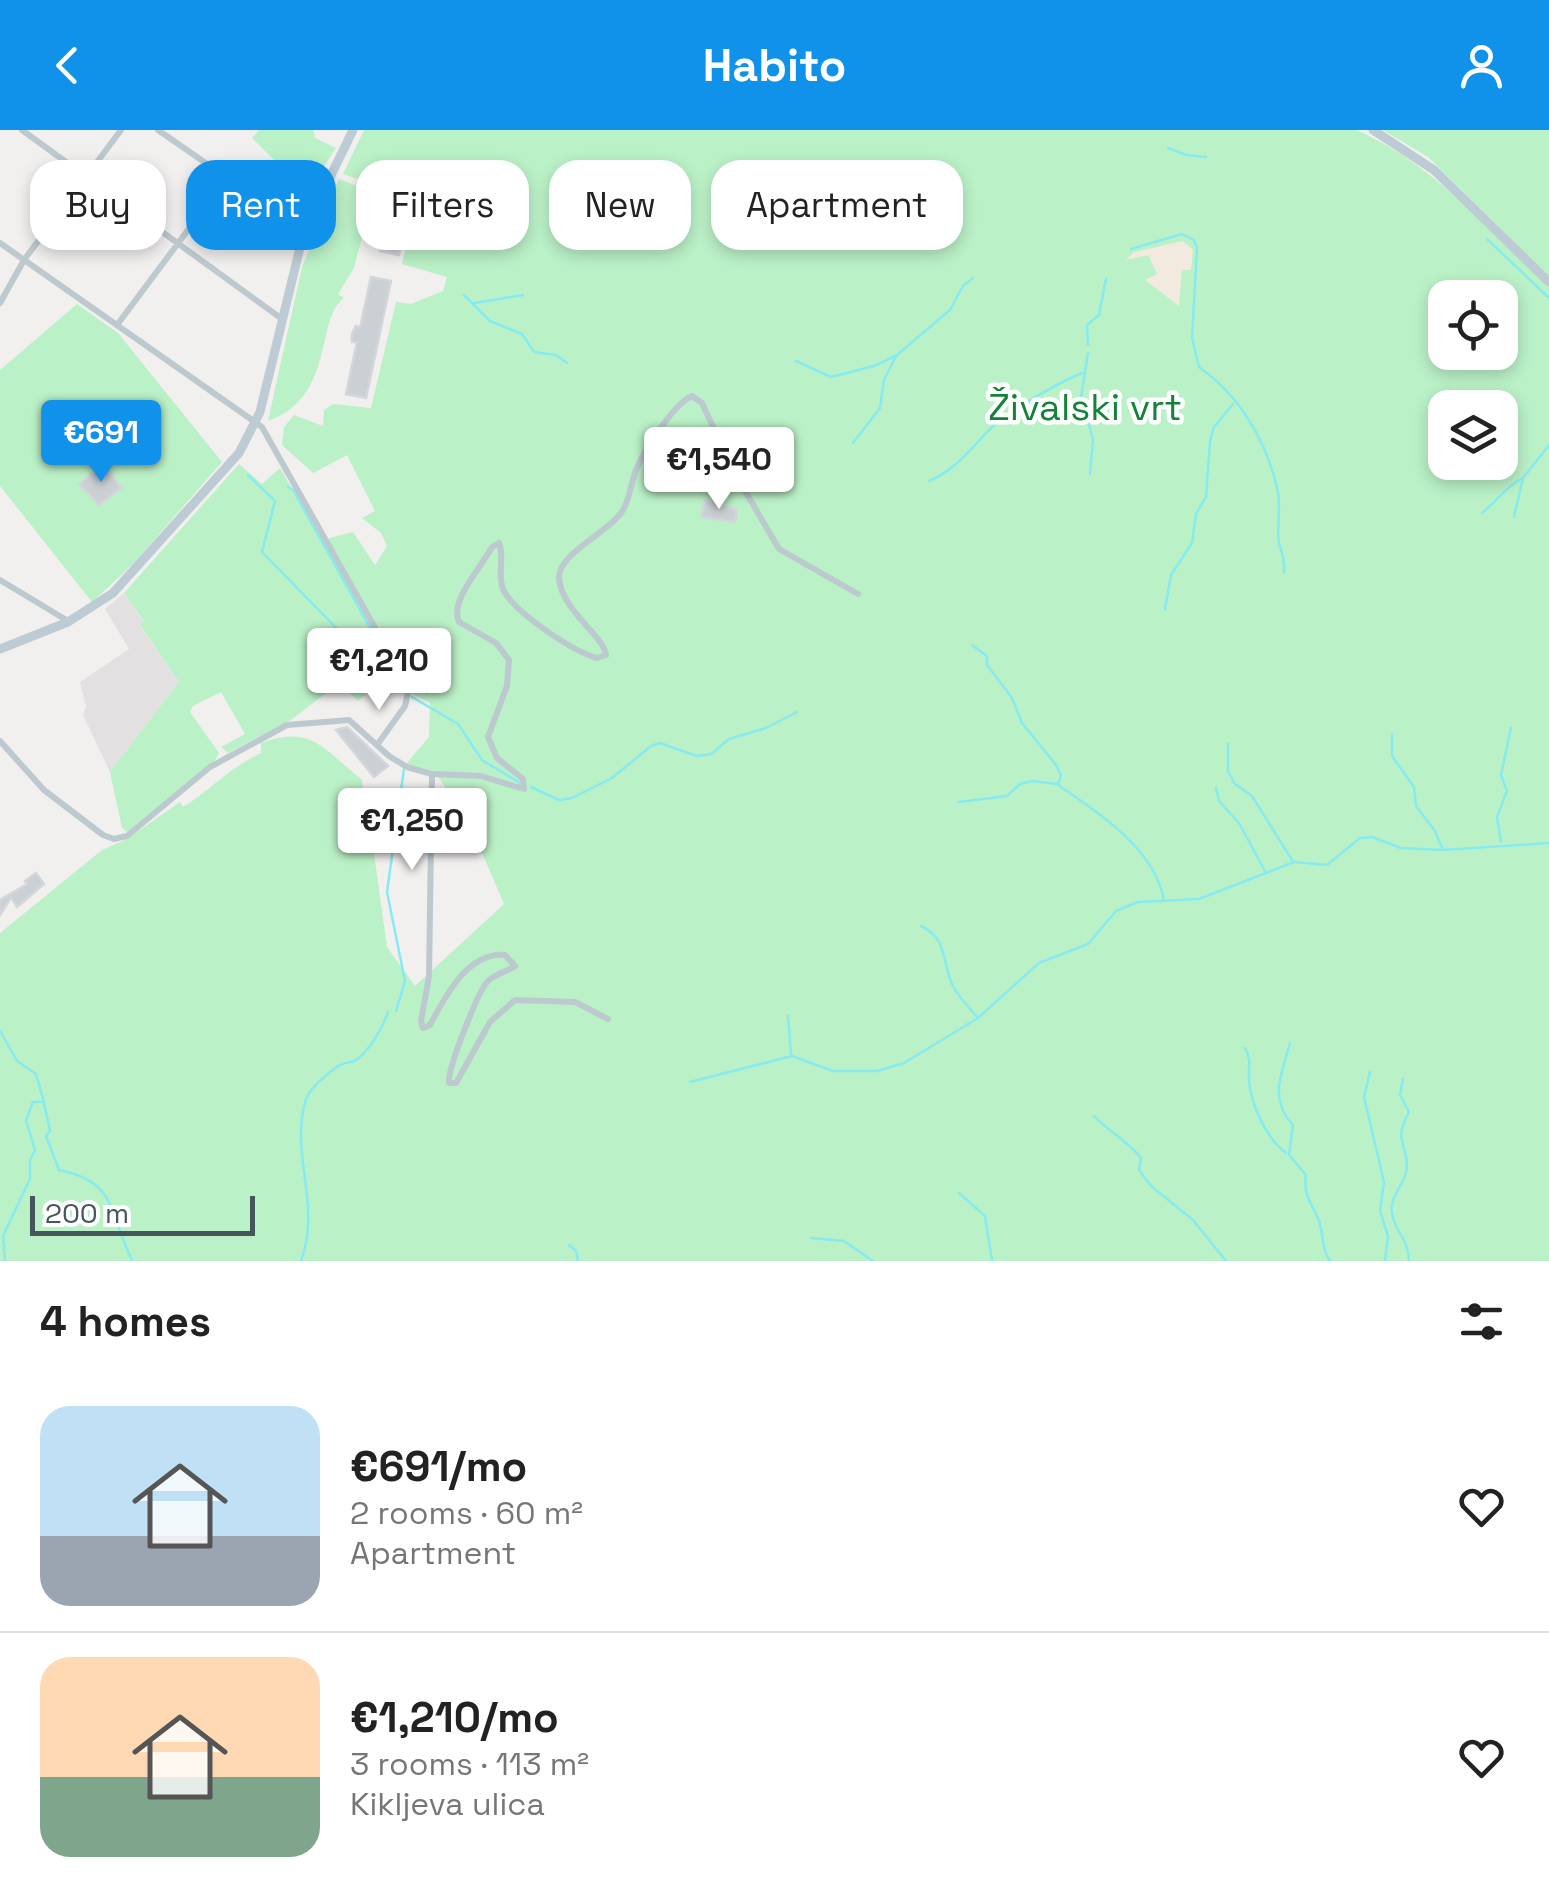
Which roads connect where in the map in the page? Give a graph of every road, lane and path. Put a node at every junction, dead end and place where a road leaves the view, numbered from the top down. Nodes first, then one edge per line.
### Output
1 (22, 130) edge
2 (122, 130) edge
3 (158, 130) edge
4 (354, 130) edge
5 (1373, 130) edge
6 (63, 160) edge
7 (99, 160) edge
8 (200, 160) edge
9 (336, 167) edge
10 (186, 233) edge
11 (166, 235) edge
12 (0, 243) edge
13 (178, 244) junction
14 (31, 250) edge
15 (299, 250) edge
16 (24, 260) junction
17 (1549, 282) edge
18 (0, 303) edge
19 (282, 319) junction
20 (117, 324) junction
21 (257, 421) junction
22 (0, 580) edge
23 (858, 594) dead end
24 (68, 622) junction
25 (0, 649) edge
26 (0, 741) edge
27 (377, 745) junction
28 (432, 774) junction
29 (608, 1019) dead end

1 - 6 street
2 - 7 street
3 - 8 street
4 - 9 main road
5 - 17 main road
10 - 13 street
11 - 13 street
12 - 16 street
13 - 19 street
13 - 20 street
14 - 16 street
15 - 19 main road
16 - 18 street
16 - 20 street
19 - 21 main road
20 - 21 street
21 - 24 main road
21 - 27 street
22 - 24 street
23 - 28 street
24 - 25 main road
26 - 27 street
27 - 28 street
28 - 29 street

